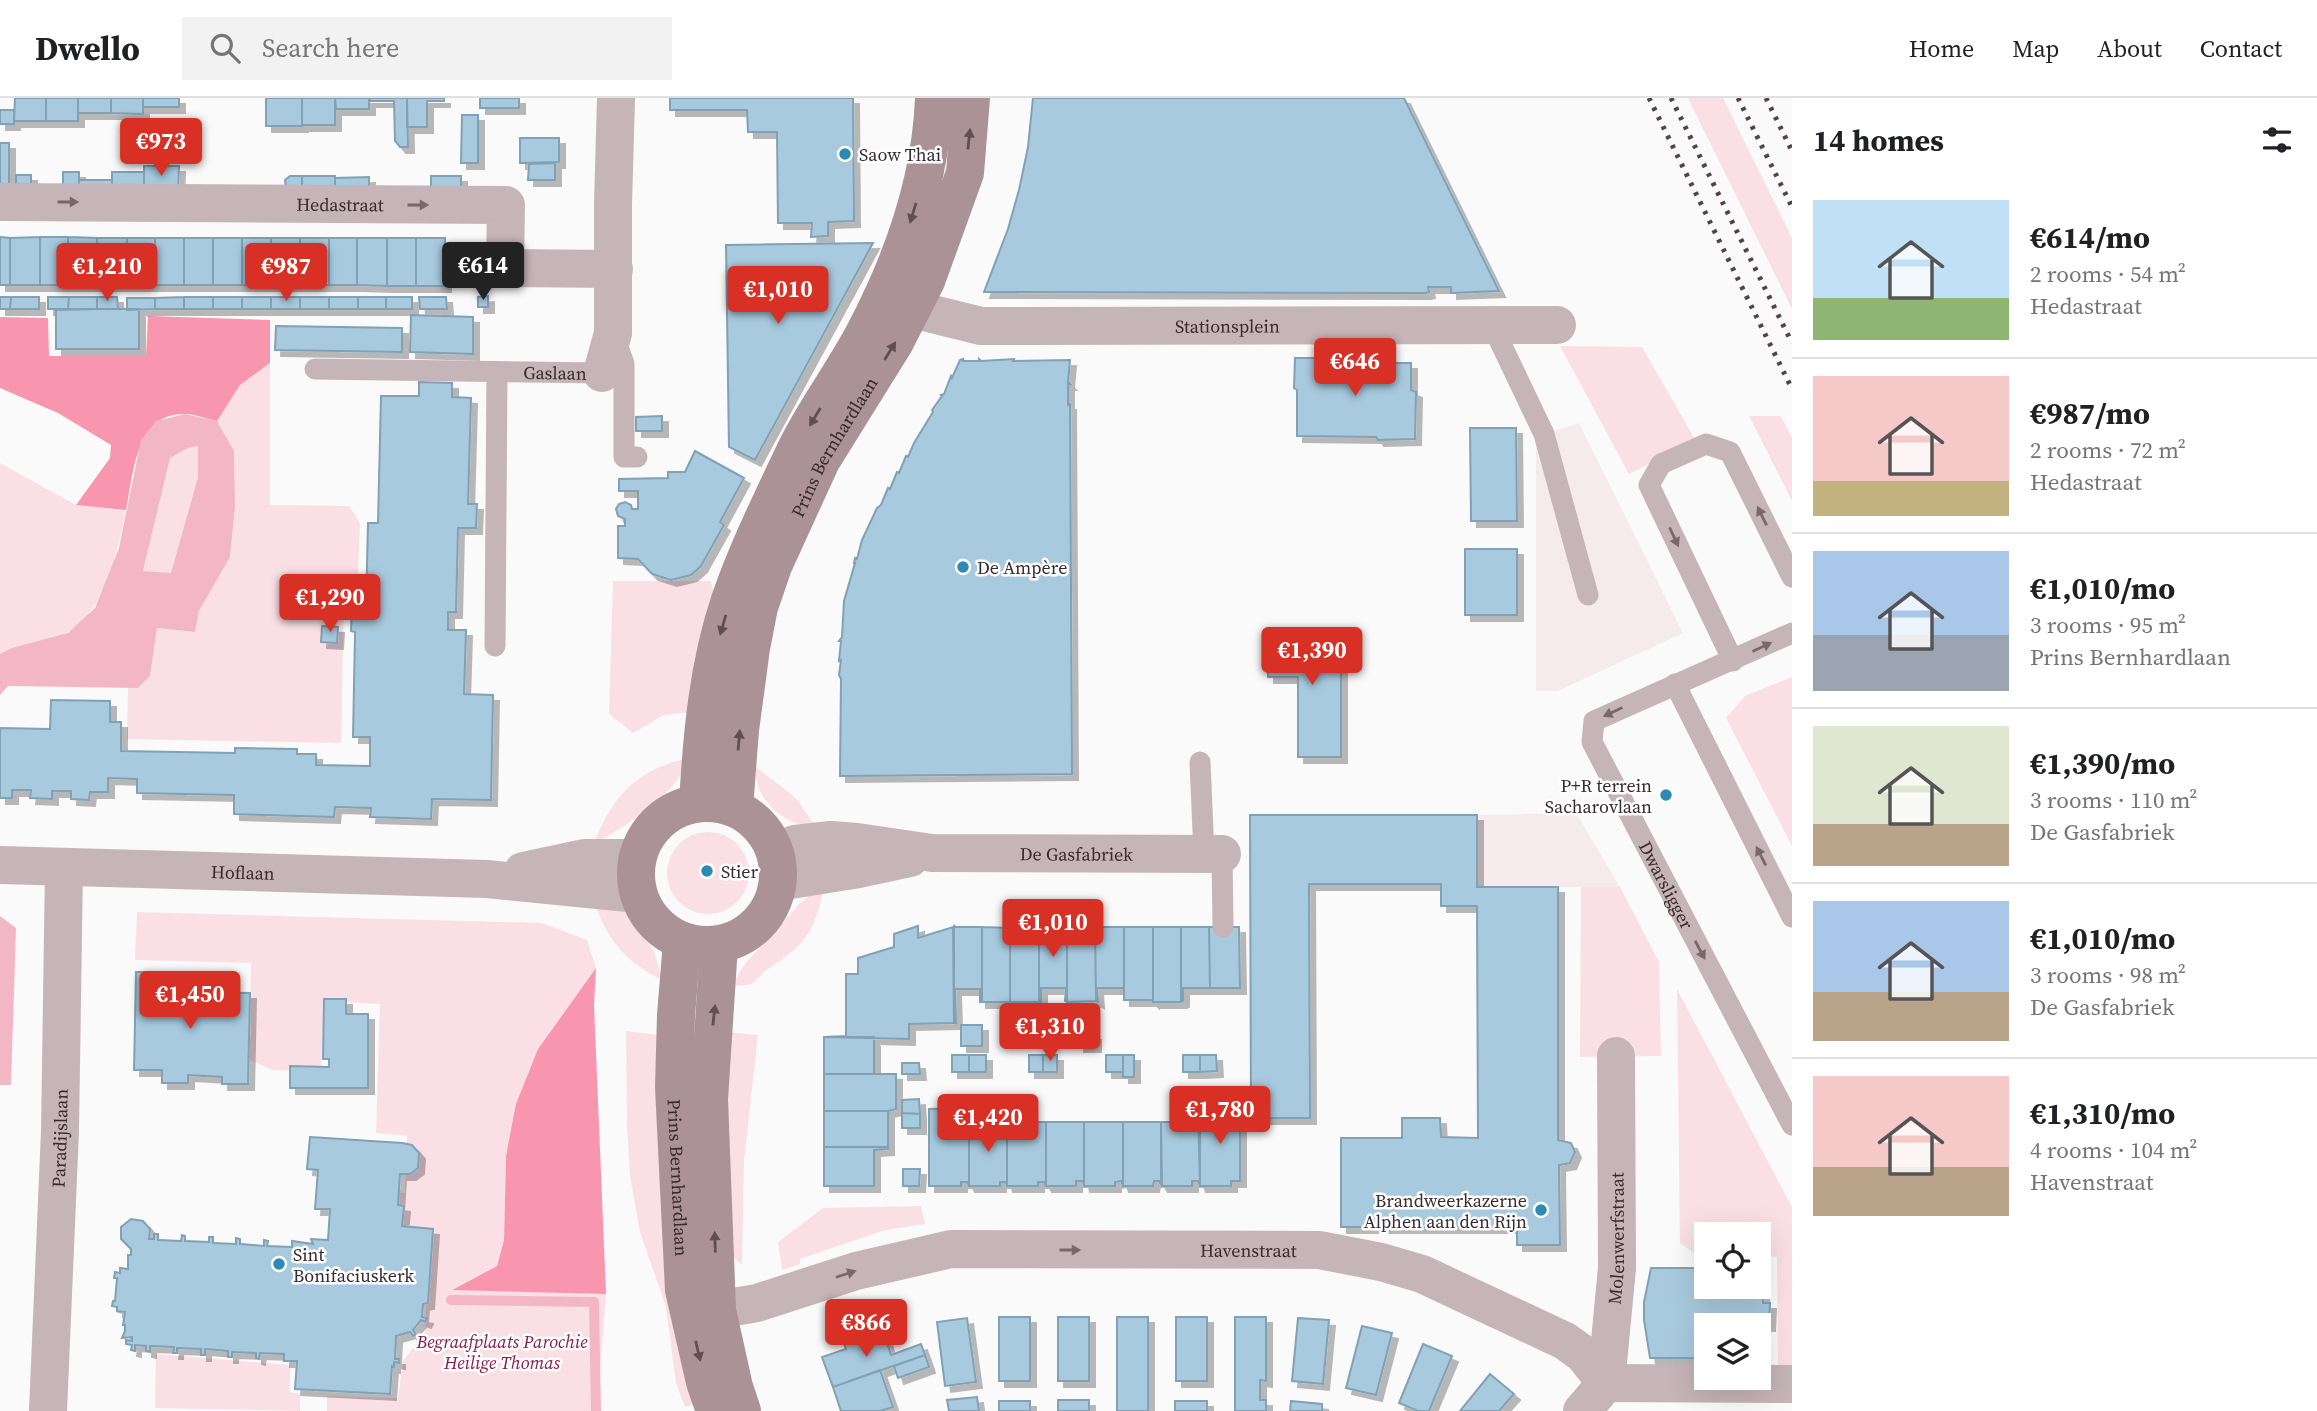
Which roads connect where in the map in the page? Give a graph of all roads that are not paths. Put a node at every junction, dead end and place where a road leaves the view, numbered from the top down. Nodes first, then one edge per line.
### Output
1 (616, 98) edge
2 (934, 98) edge
3 (971, 98) edge
4 (0, 202) edge
5 (614, 269) junction
6 (896, 304) junction
7 (1492, 325) junction
8 (1557, 325) dead end
9 (612, 333) junction
10 (315, 369) dead end
11 (497, 372) junction
12 (602, 373) joint
13 (637, 457) dead end
14 (1792, 577) edge
15 (1588, 595) dead end
16 (1792, 633) edge
17 (495, 646) dead end
18 (1733, 660) junction
19 (1675, 684) junction
20 (1196, 762) dead end
21 (716, 806) junction
22 (1207, 854) junction
23 (0, 865) edge
24 (64, 867) junction
25 (776, 867) junction
26 (637, 876) junction
27 (1792, 917) edge
28 (1223, 927) dead end
29 (700, 943) junction
30 (1616, 1056) dead end
31 (1792, 1125) edge
32 (684, 1290) junction
33 (718, 1310) junction
34 (1792, 1384) edge
35 (1594, 1397) edge
36 (48, 1411) edge
37 (715, 1411) edge
38 (742, 1411) edge

1 - 5 street, Gaslaan
2 -> 6 main road, Prins Bernhardlaan
6 -> 3 main road, Prins Bernhardlaan
4 -> 5 street, Hedastraat
5 - 9 street, Gaslaan
6 - 7 street, Stationsplein
6 - 21 main road, Prins Bernhardlaan
7 - 8 street, Stationsplein
7 - 15 lane
9 - 12 street, Gaslaan
9 - 13 lane
10 - 11 lane, Gaslaan
11 - 12 lane, Gaslaan
11 - 17 lane
14 -> 18 lane
18 -> 16 lane, Dwarsligger
18 - 19 lane, Dwarsligger
27 -> 19 lane
19 -> 31 lane, Dwarsligger
20 - 22 lane
21 - 25 main road
21 - 26 main road
22 - 25 street, De Gasfabriek
22 - 28 lane
23 - 24 street, Hoflaan
24 - 26 street, Hoflaan
24 - 36 street, Paradijslaan
25 - 29 main road
26 - 29 main road
29 - 32 main road, Prins Bernhardlaan
33 -> 29 main road, Prins Bernhardlaan
30 - 35 street, Molenwerfstraat
32 - 33 street
32 -> 37 main road, Prins Bernhardlaan
33 -> 35 street, Havenstraat
33 - 38 main road, Prins Bernhardlaan
34 - 35 street

